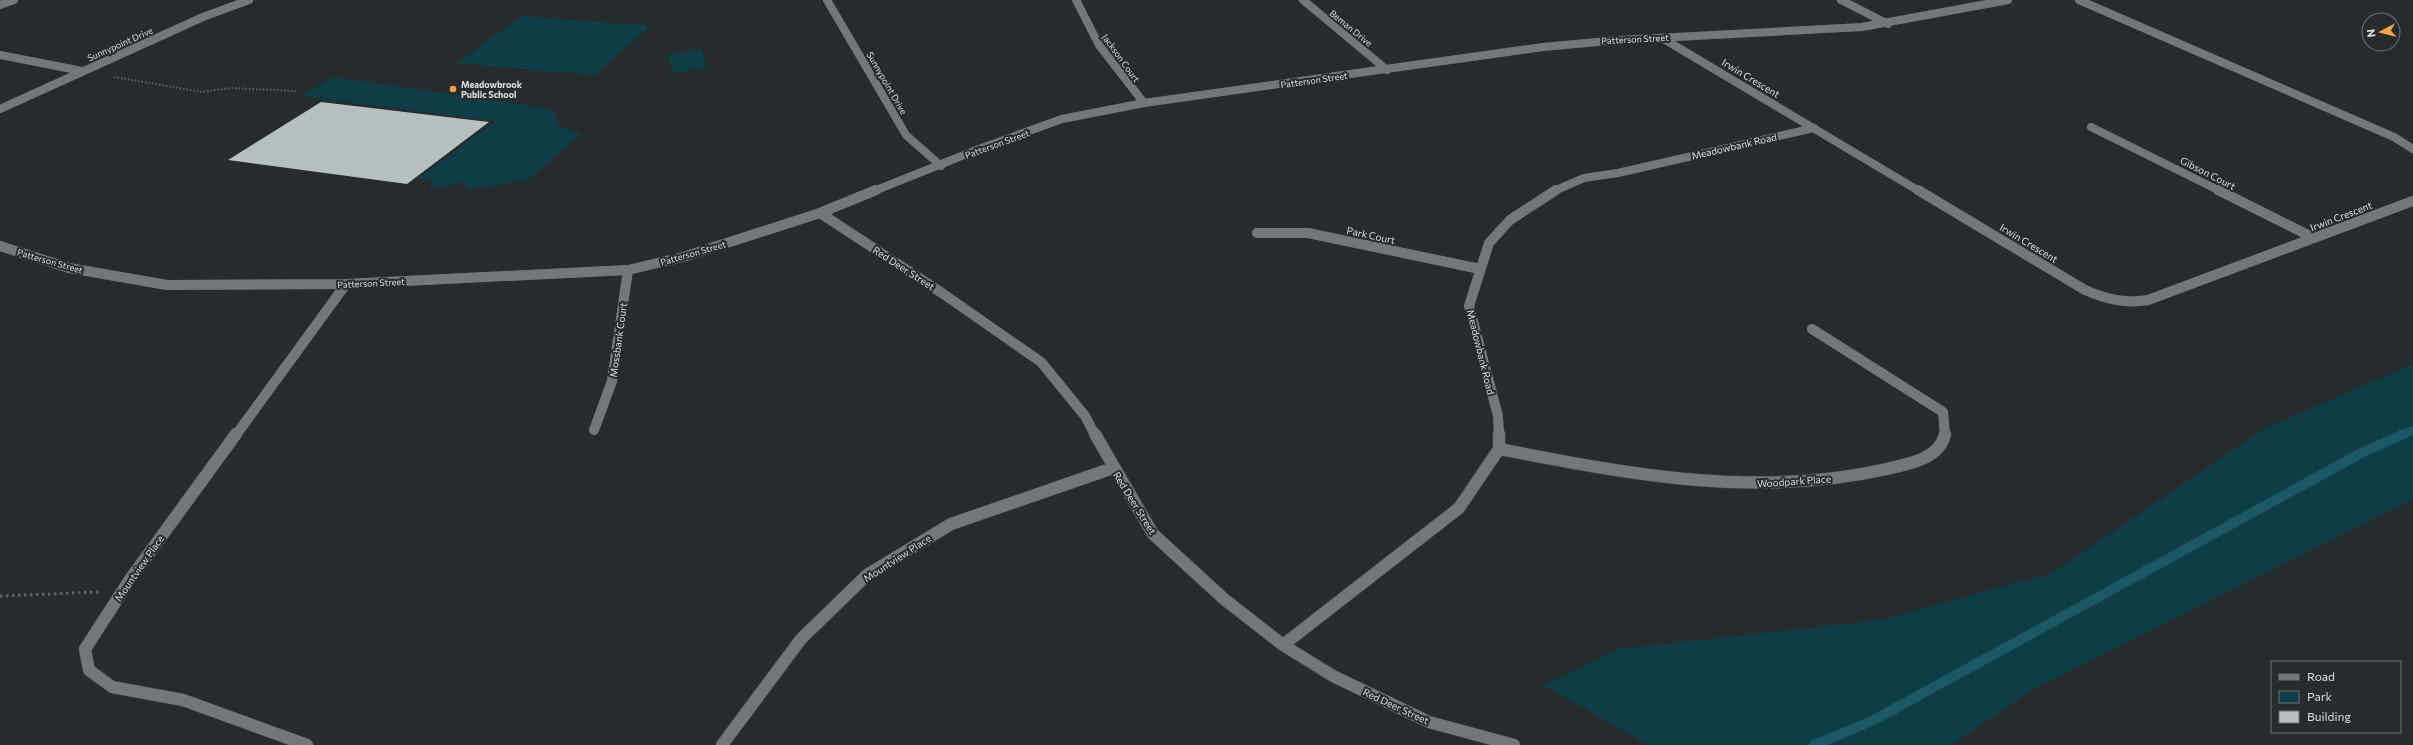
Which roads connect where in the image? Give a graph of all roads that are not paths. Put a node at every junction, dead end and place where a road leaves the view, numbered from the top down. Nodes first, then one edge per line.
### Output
1 (14, 0) edge
2 (249, 0) edge
3 (827, 0) edge
4 (1076, 0) edge
5 (1303, 0) edge
6 (1841, 0) edge
7 (2008, 0) edge
8 (2079, 0) edge
9 (0, 5) edge
10 (1888, 24) junction
11 (1662, 38) junction
12 (0, 55) edge
13 (1387, 70) junction
14 (82, 72) junction
15 (1144, 103) junction
16 (0, 109) edge
17 (2091, 127) dead end
18 (1814, 128) junction
19 (2413, 149) edge
20 (941, 166) junction
21 (2413, 201) edge
22 (820, 213) junction
23 (1257, 233) dead end
24 (2314, 238) junction
25 (0, 246) edge
26 (1480, 268) junction
27 (628, 270) junction
28 (346, 284) junction
29 (1812, 329) dead end
30 (594, 430) dead end
31 (1499, 449) junction
32 (1113, 468) junction
33 (1283, 645) junction
34 (307, 745) edge
35 (722, 745) edge
36 (1514, 745) edge

1 - 9 street
2 - 14 street, Sunnypoint Drive
3 - 20 street, Sunnypoint Drive
4 - 15 street, Jackson Court
5 - 13 street, Beman Drive
6 - 10 street
7 - 10 street, Patterson Street
8 - 19 street
10 - 11 street, Patterson Street
11 - 13 street, Patterson Street
11 - 18 street, Irwin Crescent
12 - 14 street
13 - 15 street, Patterson Street
14 - 16 street, Sunnypoint Drive
15 - 20 street, Patterson Street
17 - 24 street, Gibson Court
18 - 24 street, Irwin Crescent
18 - 26 street, Meadowbank Road
20 - 22 street, Patterson Street
21 - 24 street, Irwin Crescent
22 - 27 street, Patterson Street
22 - 32 street, Red Deer Street
23 - 26 street, Park Court
25 - 28 street, Patterson Street
26 - 31 street, Meadowbank Road
27 - 28 street, Patterson Street
27 - 30 street, Mossbank Court
28 - 34 street, Mountview Place
29 - 31 street, Woodpark Place
31 - 33 street
32 - 33 street, Red Deer Street
32 - 35 street, Mountview Place
33 - 36 street, Red Deer Street

